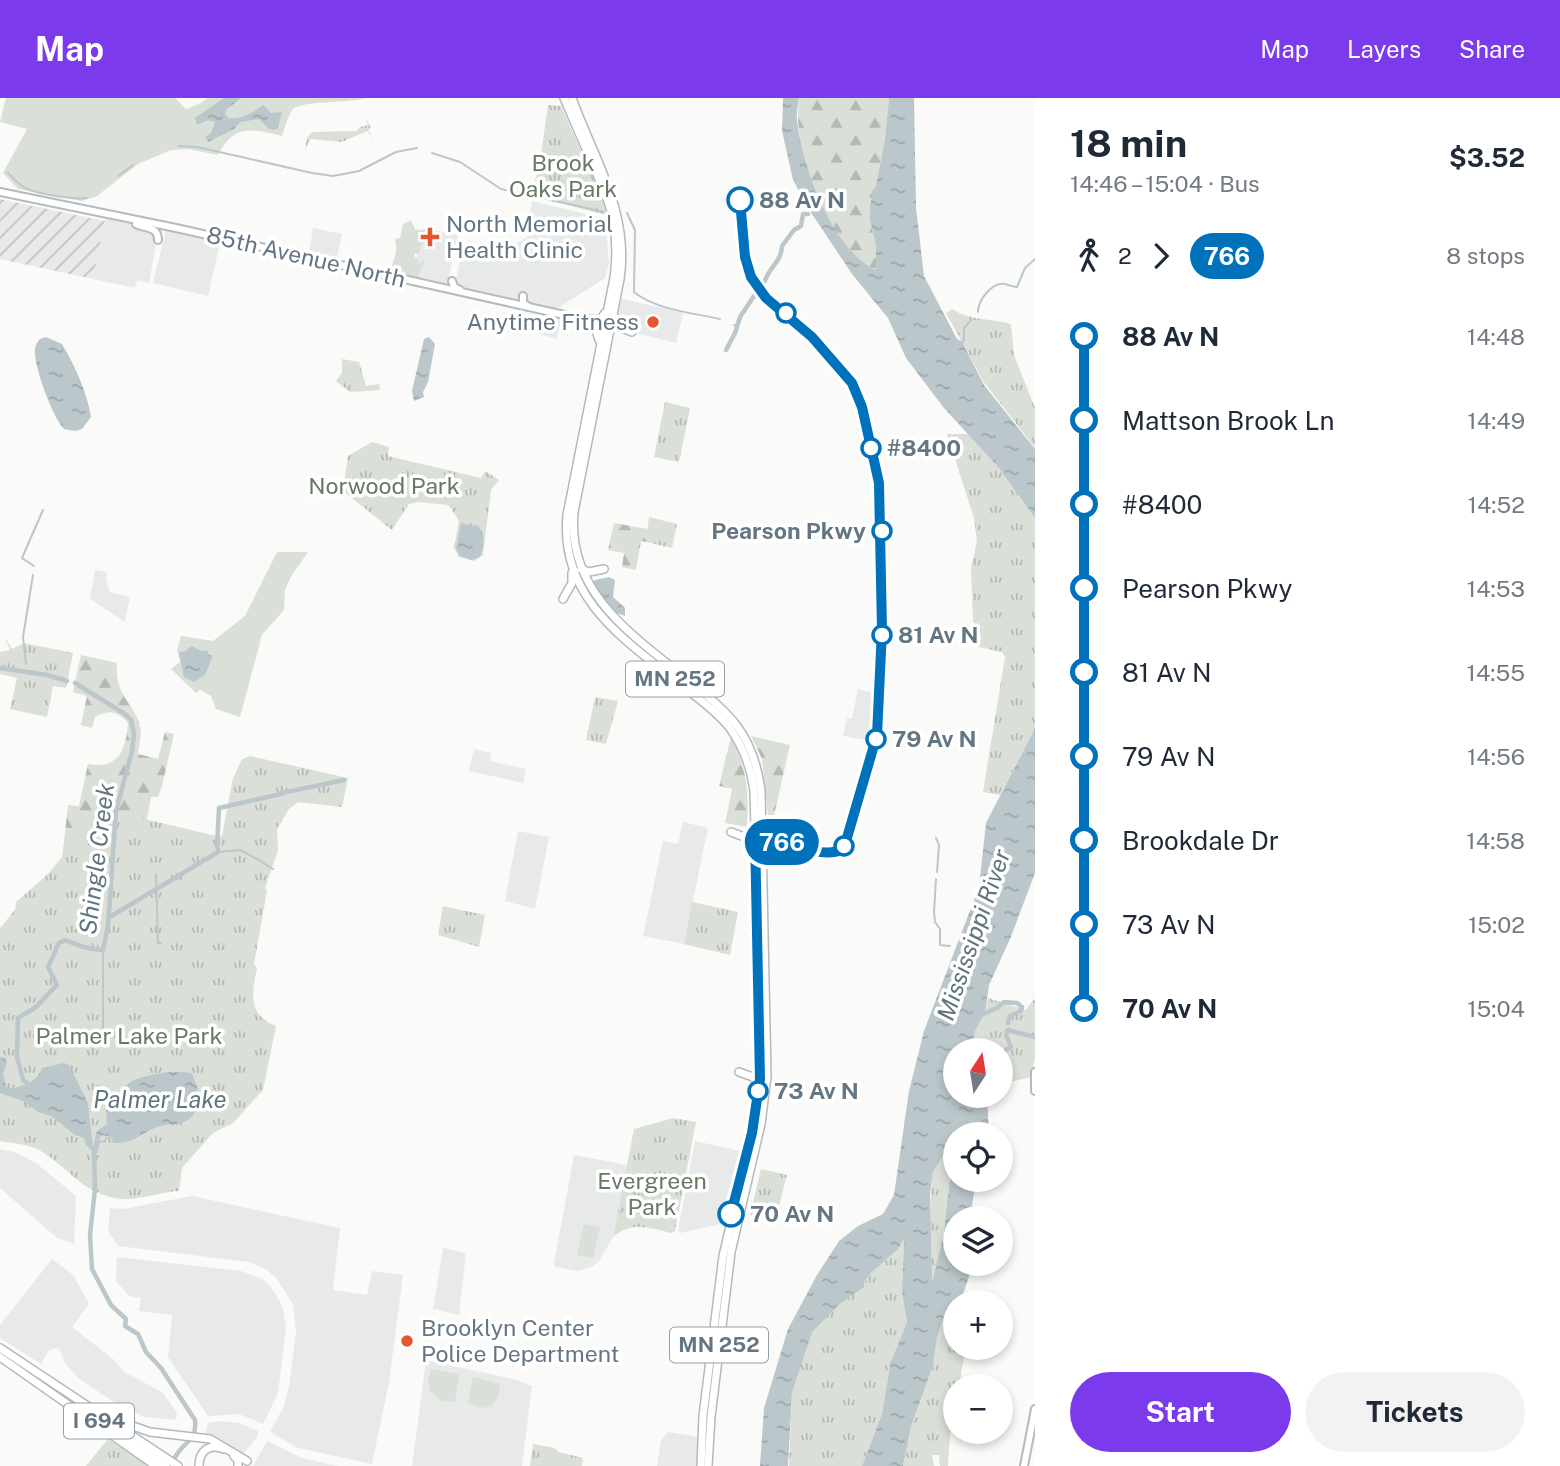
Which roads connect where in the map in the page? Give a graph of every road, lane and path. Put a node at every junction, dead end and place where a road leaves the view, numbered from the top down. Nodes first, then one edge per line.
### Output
1 (564, 98) edge
2 (572, 101) edge
3 (0, 194) edge
4 (136, 224) junction
5 (158, 240) dead end
6 (452, 281) dead end
7 (523, 296) dead end
8 (488, 299) junction
9 (609, 303) junction
10 (613, 311) junction
11 (544, 312) junction
12 (573, 317) junction
13 (581, 323) junction
14 (607, 328) junction
15 (632, 332) dead end
16 (597, 360) junction
17 (567, 545) junction
18 (579, 565) junction
19 (604, 569) dead end
20 (572, 590) dead end
21 (583, 593) junction
22 (563, 598) dead end
23 (754, 789) junction
24 (762, 822) junction
25 (741, 831) dead end
26 (731, 832) dead end
27 (764, 861) junction
28 (757, 883) junction
29 (739, 1072) dead end
30 (1035, 1072) edge
31 (759, 1086) junction
32 (1035, 1091) edge
33 (0, 1348) edge
34 (0, 1357) edge
35 (31, 1378) junction
36 (58, 1386) junction
37 (1035, 1409) edge
38 (1035, 1430) edge
39 (235, 1455) junction
40 (245, 1461) edge
41 (171, 1464) edge
42 (156, 1466) edge
43 (199, 1466) edge
44 (701, 1466) edge
45 (708, 1466) edge
46 (1026, 1466) edge

1 - 9 highway, MN 252
2 - 10 highway, MN 252
3 - 4 main road, 85th Avenue North
3 - 8 main road, 85th Avenue North
4 - 5 main road
4 - 13 main road, 85th Avenue North
6 - 8 main road
7 - 11 main road
8 - 11 main road, 85th Avenue North
9 - 12 highway
9 - 14 highway, MN 252
10 - 14 highway, MN 252
10 - 15 highway
11 - 12 main road, 85th Avenue North
12 - 14 main road, 85th Avenue North
13 - 14 main road, 85th Avenue North
13 - 16 highway
14 - 16 highway, MN 252
14 - 18 highway, MN 252
16 - 17 highway, MN 252
17 - 21 highway, MN 252
17 - 22 highway
18 - 19 highway
18 - 24 highway, MN 252
20 - 21 highway
21 - 23 highway, MN 252
23 - 25 highway
23 - 28 highway, MN 252
24 - 27 highway, MN 252
24 - 27 highway
26 - 28 highway
27 - 45 highway, MN 252
28 - 31 highway, MN 252
29 - 31 highway
30 - 32 main road
31 - 44 highway, MN 252
33 - 36 highway
34 - 35 highway
35 - 41 highway, I 694
35 - 42 highway
36 - 39 highway
36 - 41 highway
37 - 46 main road
38 - 46 main road
39 - 40 highway
39 - 43 highway

